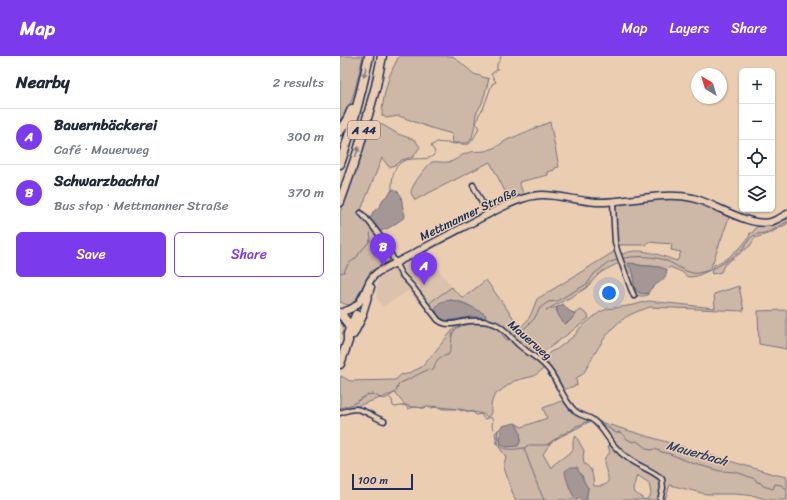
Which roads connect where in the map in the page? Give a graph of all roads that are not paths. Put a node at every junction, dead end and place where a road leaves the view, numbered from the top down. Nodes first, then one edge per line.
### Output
1 (368, 56) edge
2 (382, 56) edge
3 (362, 88) junction
4 (340, 131) edge
5 (340, 164) edge
6 (473, 185) dead end
7 (613, 201) junction
8 (340, 202) edge
9 (361, 213) dead end
10 (787, 214) edge
11 (488, 215) junction
12 (394, 263) junction
13 (383, 269) junction
14 (366, 290) junction
15 (634, 296) dead end
16 (342, 311) edge
17 (359, 316) junction
18 (350, 329) junction
19 (348, 341) junction
20 (340, 364) edge
21 (340, 413) edge
22 (384, 421) dead end
23 (660, 500) edge

1 -> 3 highway, A 44
8 -> 2 highway, A 44
3 - 4 highway
3 - 5 highway, A 44
6 - 11 street
7 - 10 main road, Mettmanner Straße
7 - 11 main road, Mettmanner Straße
7 - 15 street
9 - 12 street
11 - 12 main road, Mettmanner Straße
12 - 13 main road, Mettmanner Straße
12 - 23 street, Mauerweg
13 - 14 main road, Mettmanner Straße
13 - 17 main road, Mettmanner Straße
14 - 16 main road, Mettmanner Straße
14 - 17 main road
16 - 17 main road
16 - 18 highway
17 - 18 highway
17 - 19 highway
18 - 19 highway
19 - 20 highway
21 - 22 street

